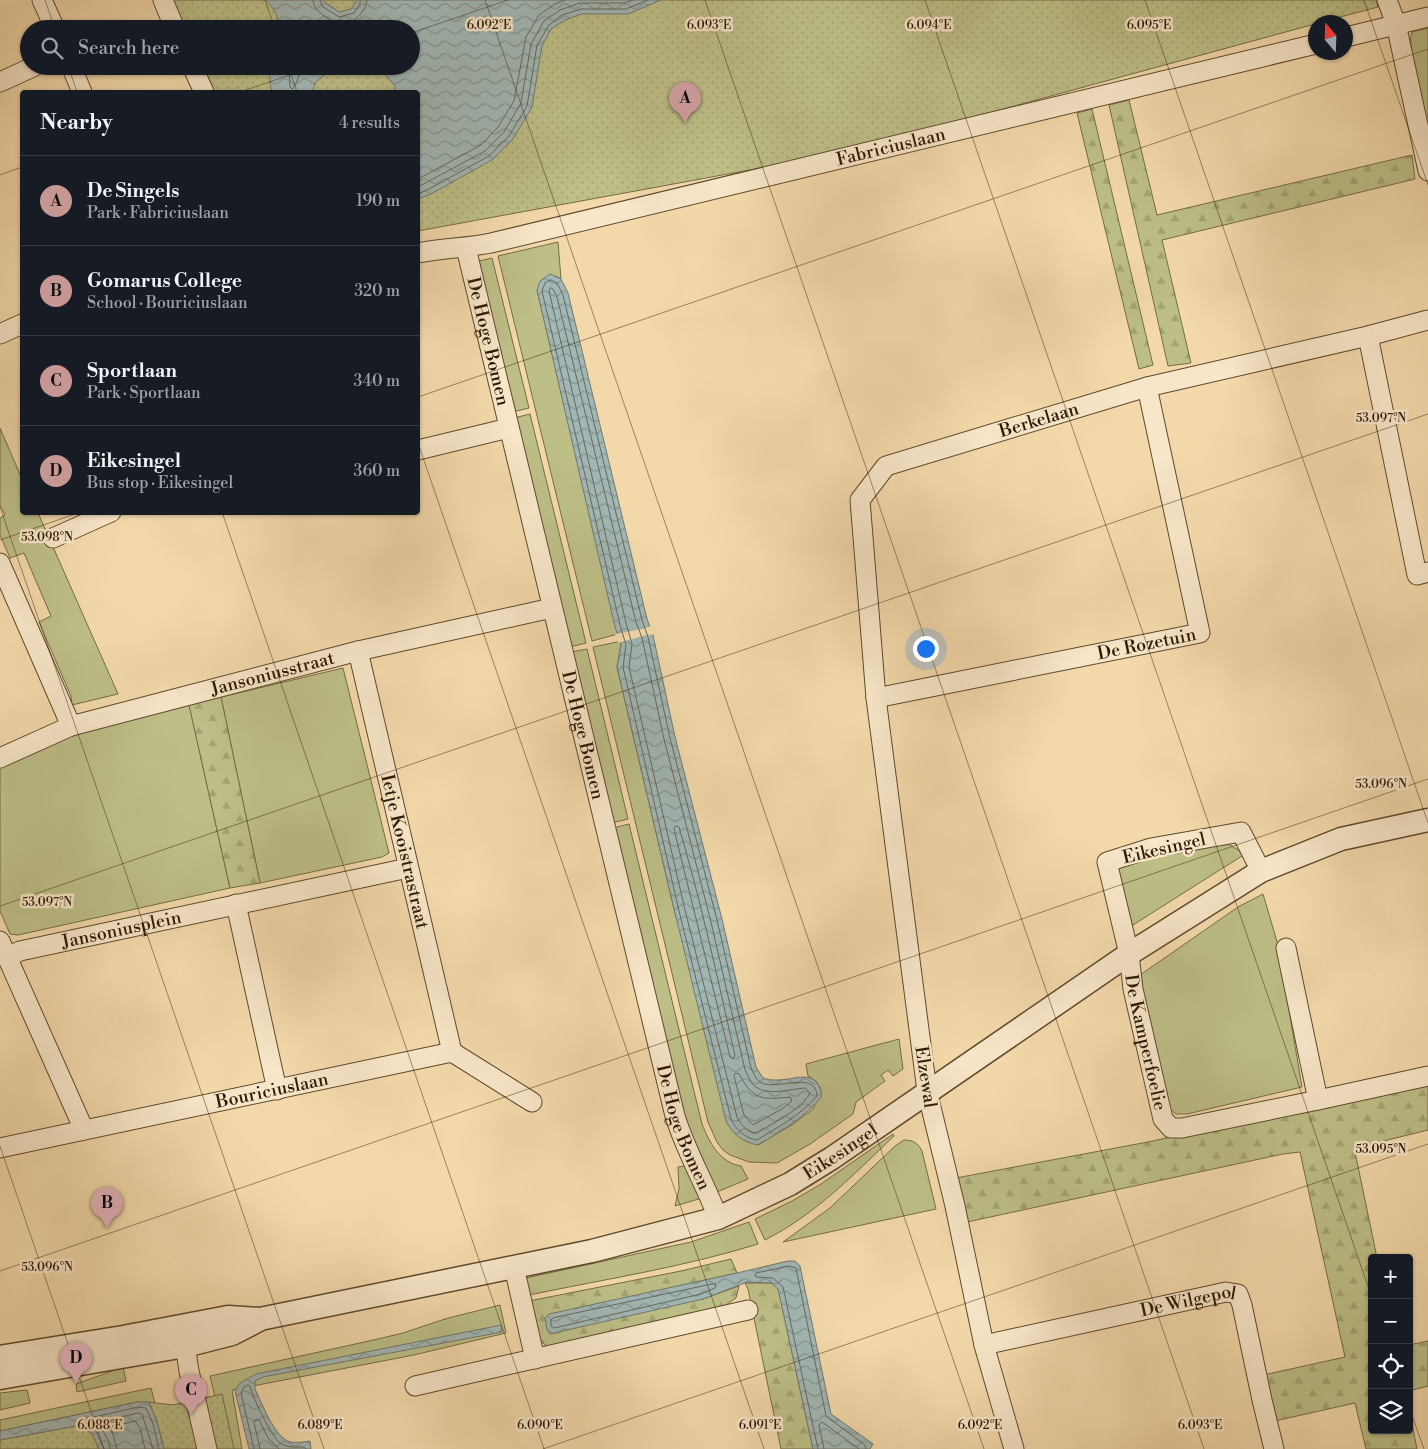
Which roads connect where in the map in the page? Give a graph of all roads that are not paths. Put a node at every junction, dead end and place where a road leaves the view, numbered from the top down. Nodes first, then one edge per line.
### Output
1 (42, 0) edge
2 (163, 0) edge
3 (1387, 0) edge
4 (1428, 16) edge
5 (51, 20) edge
6 (172, 20) edge
7 (1396, 24) junction
8 (1353, 34) edge
9 (1308, 46) edge
10 (20, 73) edge
11 (75, 75) edge
12 (196, 75) edge
13 (0, 82) edge
14 (81, 90) edge
15 (203, 90) edge
16 (1428, 171) edge
17 (466, 248) junction
18 (420, 252) edge
19 (1428, 320) edge
20 (20, 325) edge
21 (0, 334) edge
22 (1368, 336) junction
23 (1147, 387) junction
24 (509, 428) junction
25 (420, 450) edge
26 (104, 515) edge
27 (53, 538) dead end
28 (0, 563) edge
29 (1428, 572) edge
30 (552, 608) junction
31 (358, 652) junction
32 (876, 698) junction
33 (71, 726) junction
34 (0, 758) edge
35 (1428, 820) edge
36 (408, 868) junction
37 (1261, 871) junction
38 (236, 904) junction
39 (1286, 948) dead end
40 (3, 949) edge
41 (1129, 954) junction
42 (452, 1052) junction
43 (1428, 1076) edge
44 (277, 1090) junction
45 (927, 1091) junction
46 (1318, 1100) junction
47 (532, 1102) dead end
48 (84, 1130) junction
49 (0, 1148) edge
50 (718, 1218) junction
51 (514, 1267) junction
52 (748, 1310) dead end
53 (183, 1336) junction
54 (984, 1345) junction
55 (0, 1357) edge
56 (535, 1359) junction
57 (0, 1378) edge
58 (415, 1386) dead end
59 (207, 1449) edge
60 (1014, 1449) edge
61 (1274, 1449) edge

1 - 5 street
2 - 6 street
3 - 7 street
4 - 7 street
7 - 8 street
7 - 16 street
9 - 17 street, Fabriciuslaan
10 - 13 street
11 - 14 street
12 - 15 street
17 - 18 street, Fabriciuslaan
17 - 24 street, De Hoge Bomen
19 - 22 street, Berkelaan
20 - 21 street
22 - 23 street, Berkelaan
22 - 29 street
23 - 32 street, Berkelaan
23 - 32 street, De Rozetuin
24 - 25 street
24 - 30 street, De Hoge Bomen
26 - 27 street
28 - 33 street
30 - 31 street, Jansoniusstraat
30 - 50 street, De Hoge Bomen
31 - 33 street, Jansoniusstraat
31 - 36 street, Ietje Kooistrastraat
32 - 45 street, Elzewal
33 - 34 street, Jansoniusstraat
35 - 37 street, Eikesingel
36 - 38 street, Jansoniusplein
36 - 42 street, Ietje Kooistrastraat
37 - 41 street, Eikesingel
37 - 41 street, Eikesingel
38 - 40 street, Jansoniusplein
38 - 44 street
39 - 46 street
40 - 48 street
41 - 45 street, Eikesingel
41 - 46 street, De Kamperfoelie
42 - 44 street, Bouriciuslaan
42 - 47 street
43 - 46 street, De Kamperfoelie
44 - 48 street, Bouriciuslaan
45 - 50 street, Eikesingel
45 - 54 street, Elzewal
48 - 49 street, Bouriciuslaan
50 - 51 street, Eikesingel
51 - 53 street, Eikesingel
51 - 56 street
52 - 56 street
53 - 55 street, Eikesingel
53 - 57 street, Eikesingel
53 - 59 street
54 - 60 street, Elzewal
54 - 61 street, De Wilgepol
56 - 58 street

